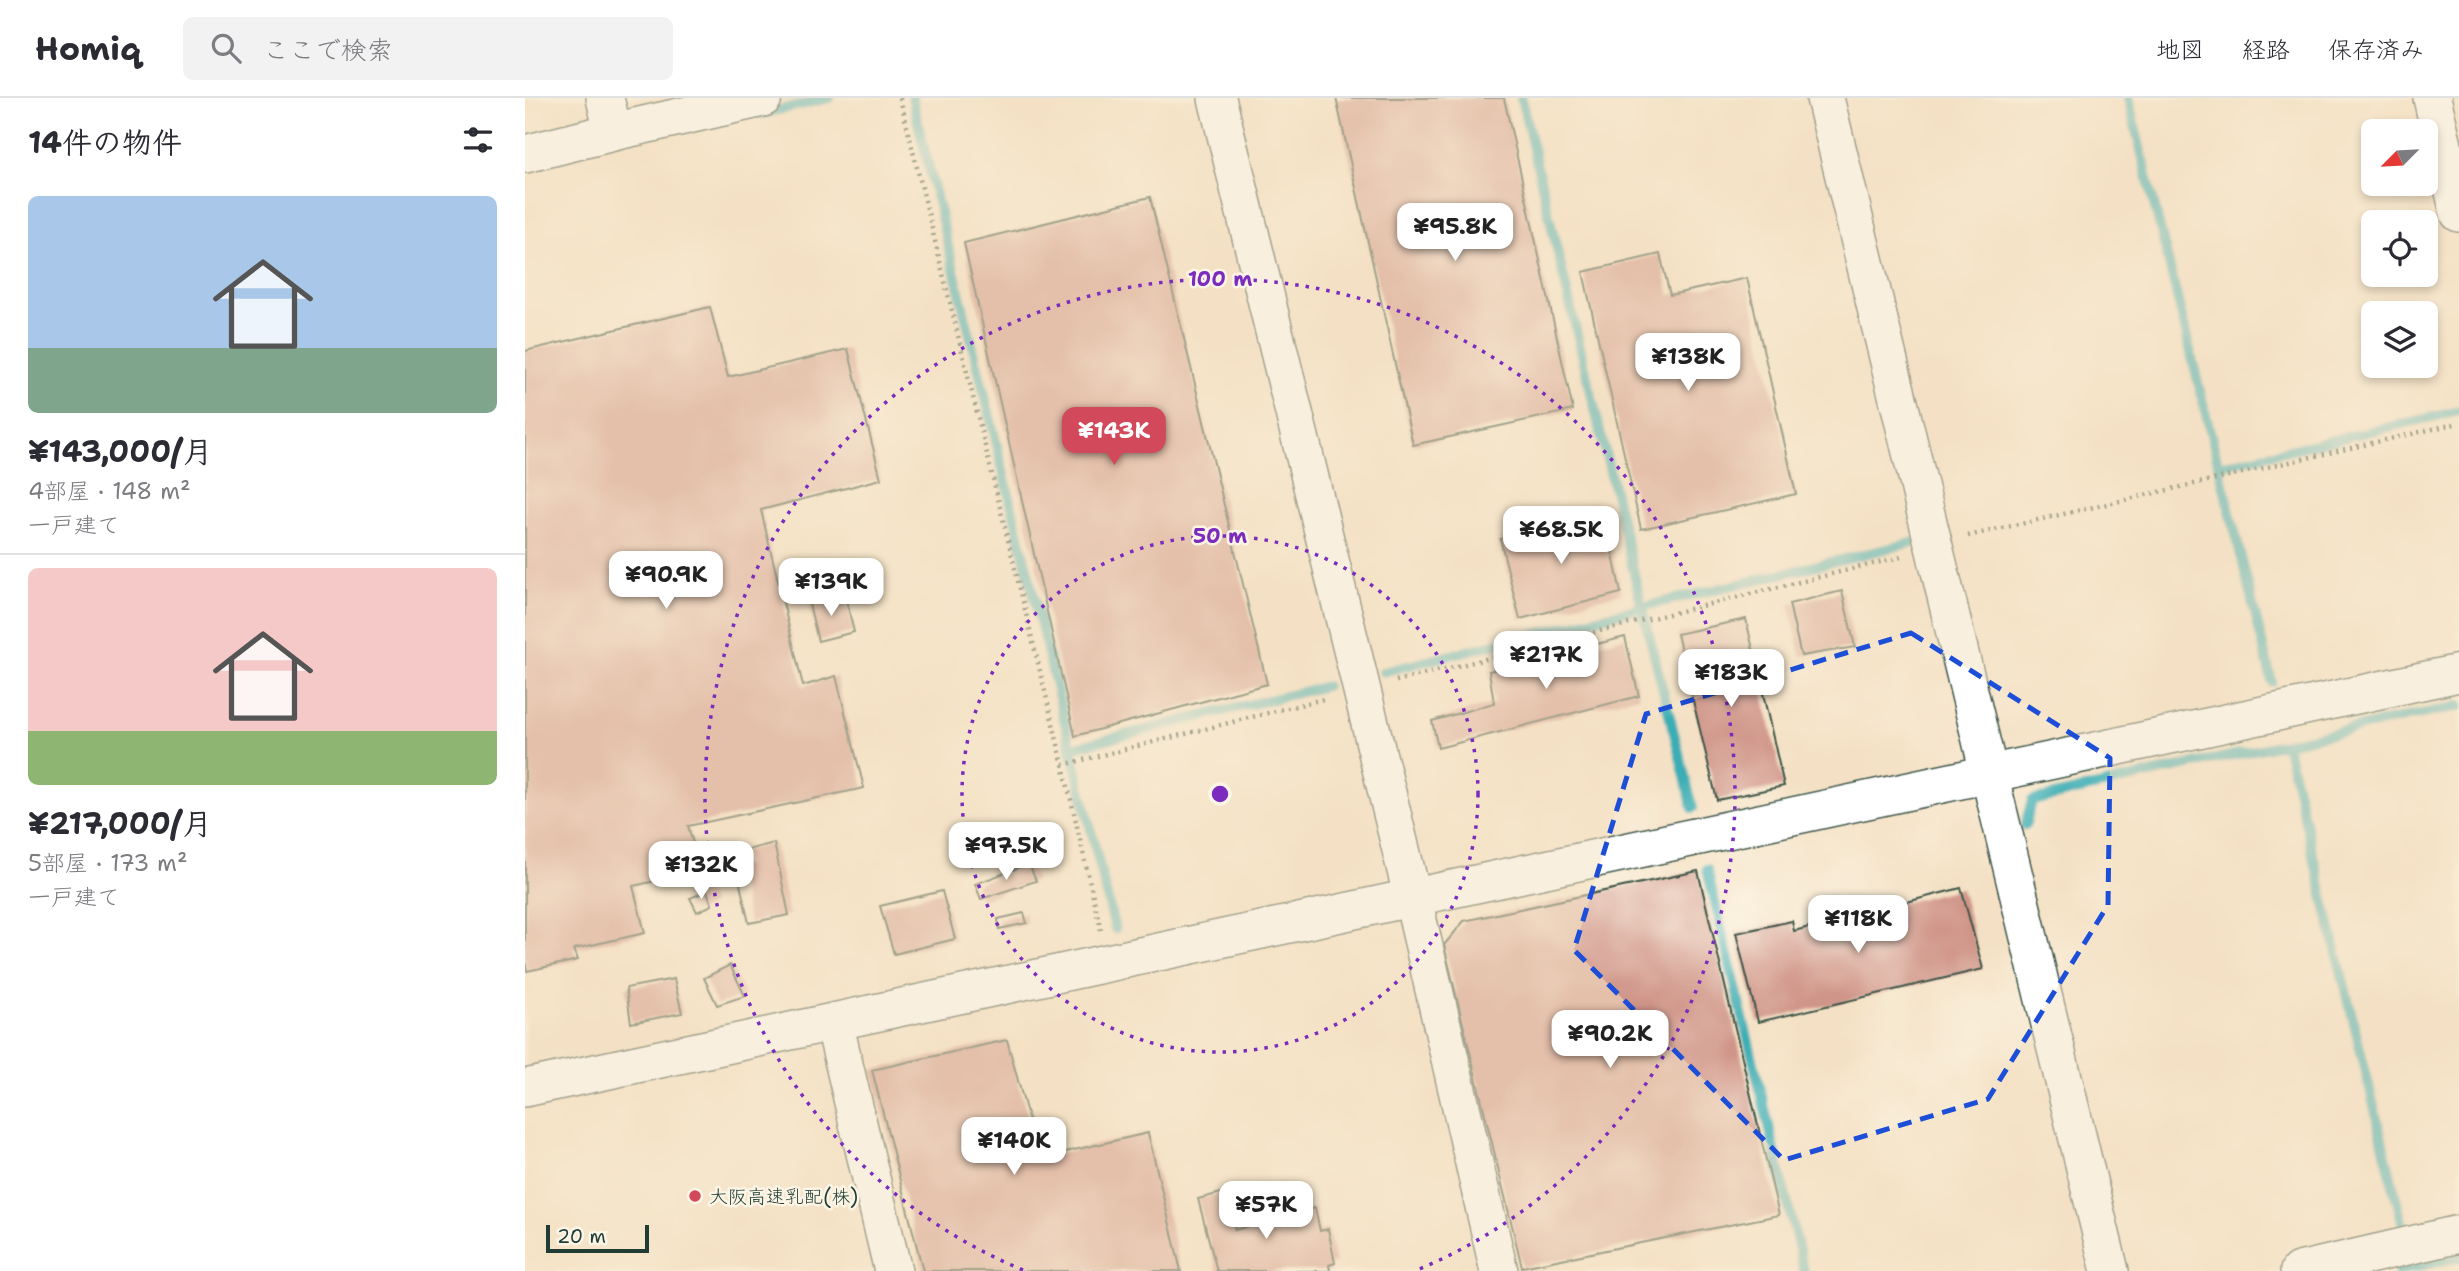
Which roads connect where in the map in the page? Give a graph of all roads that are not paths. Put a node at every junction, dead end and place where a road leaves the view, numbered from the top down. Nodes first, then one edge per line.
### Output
1 (763, 98) edge
2 (1217, 98) edge
3 (1825, 98) edge
4 (2431, 98) edge
5 (609, 115) edge
6 (525, 153) edge
7 (2459, 213) edge
8 (2459, 673) edge
9 (1988, 773) junction
10 (1413, 899) junction
11 (834, 1022) junction
12 (525, 1088) edge
13 (2459, 1234) edge
14 (893, 1271) edge
15 (1499, 1271) edge
16 (2110, 1271) edge
17 (2299, 1271) edge

1 - 5 street
2 - 10 street
3 - 9 street
4 - 7 street
5 - 6 street
8 - 9 street
9 - 10 street
9 - 16 street
10 - 11 street
10 - 15 street
11 - 12 street
11 - 14 street
13 - 17 street

